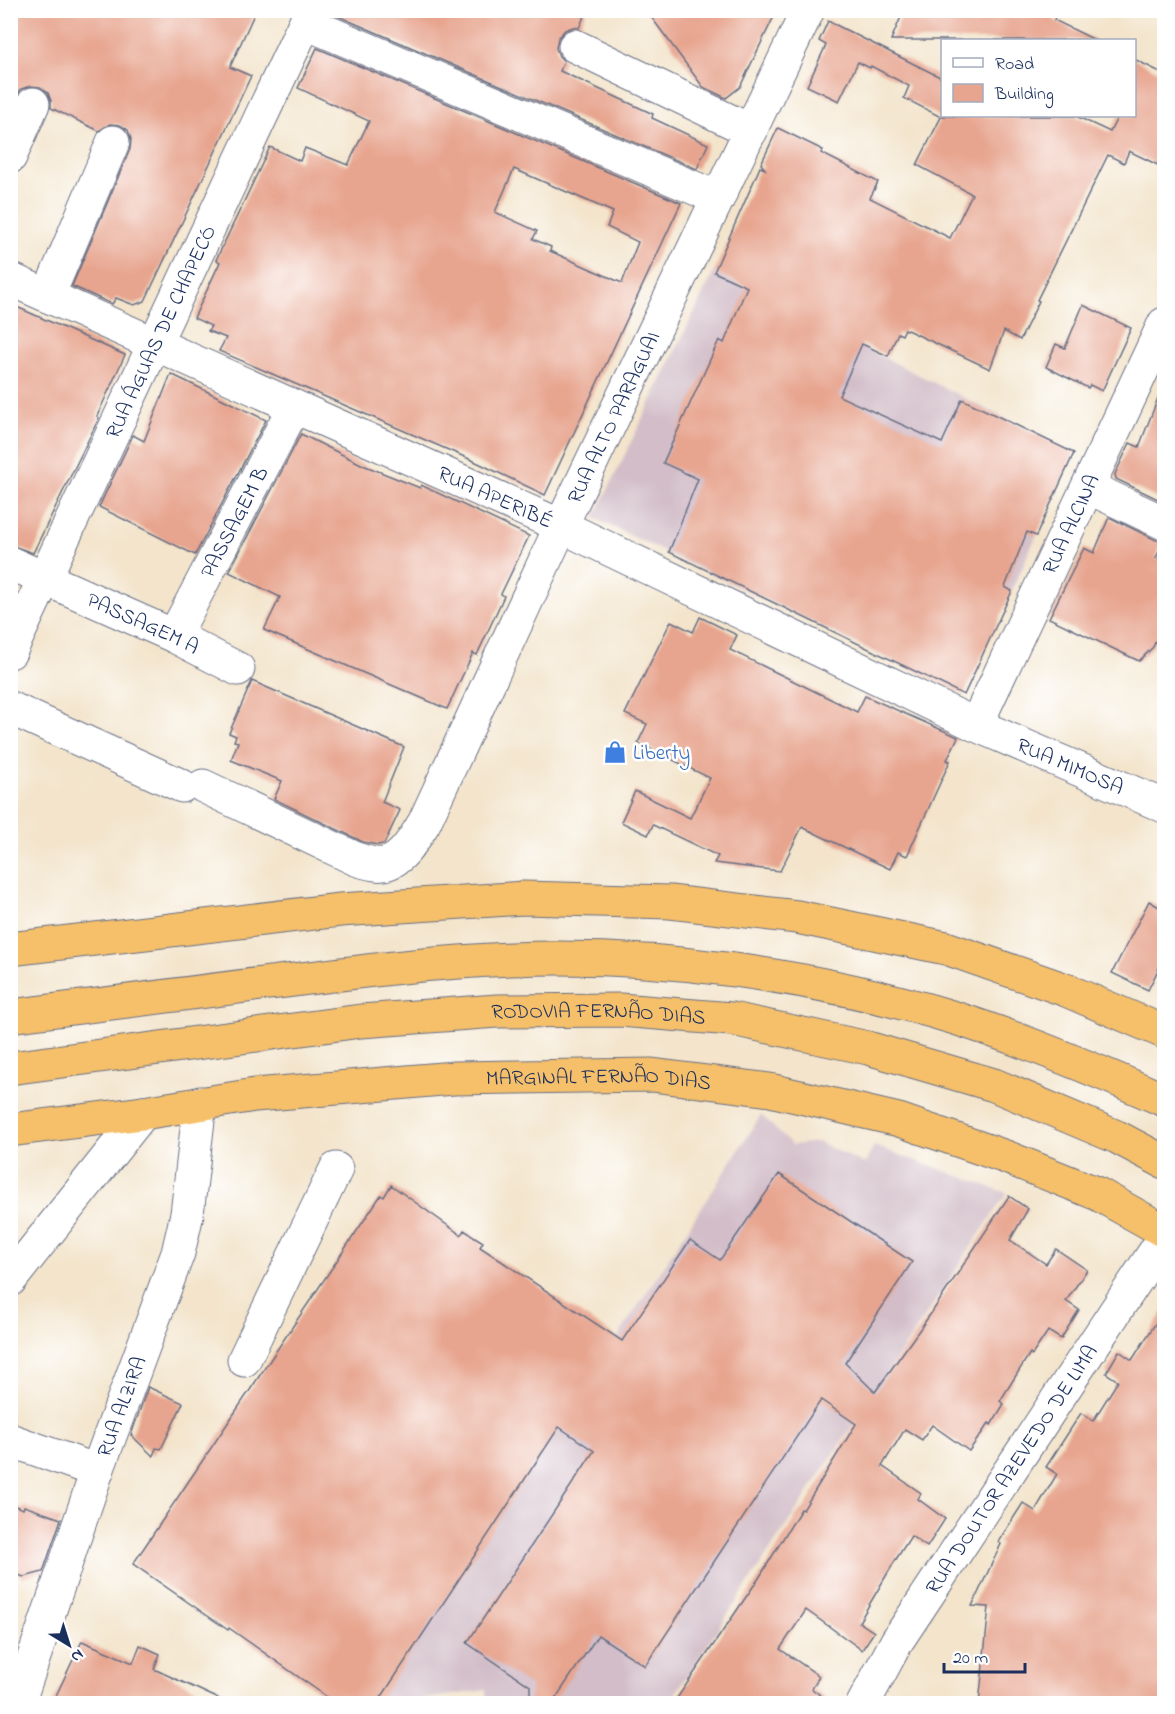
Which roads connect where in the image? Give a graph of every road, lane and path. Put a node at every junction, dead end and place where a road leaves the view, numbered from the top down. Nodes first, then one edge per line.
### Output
1 (808, 10) edge
2 (309, 16) edge
3 (576, 46) dead end
4 (33, 104) dead end
5 (751, 131) junction
6 (113, 142) dead end
7 (10, 157) edge
8 (718, 198) junction
9 (12, 284) edge
10 (48, 296) junction
11 (1164, 324) edge
12 (156, 344) junction
13 (294, 407) junction
14 (1088, 487) junction
15 (1164, 523) edge
16 (561, 526) junction
17 (10, 563) edge
18 (45, 579) junction
19 (174, 636) junction
20 (10, 652) edge
21 (238, 669) dead end
22 (10, 708) edge
23 (976, 725) junction
24 (1164, 806) edge
25 (10, 949) edge
26 (10, 1016) edge
27 (1164, 1032) edge
28 (10, 1068) edge
29 (1164, 1100) edge
30 (200, 1103) junction
31 (143, 1113) junction
32 (10, 1130) edge
33 (1164, 1162) edge
34 (336, 1169) dead end
35 (1164, 1231) edge
36 (1164, 1238) edge
37 (10, 1280) edge
38 (244, 1360) dead end
39 (10, 1440) edge
40 (97, 1471) junction
41 (18, 1704) edge
42 (863, 1704) edge

1 - 5 street, RUA ALTO PARAGUAI
2 - 8 street
2 - 12 street, RUA ÁGUAS DE CHAPECÓ
3 - 5 street
4 - 7 street
5 - 8 street, RUA ALTO PARAGUAI
6 - 10 street
8 - 16 street, RUA ALTO PARAGUAI
9 - 10 street, RUA APERIBÉ
10 - 12 street, RUA APERIBÉ
11 - 14 street, RUA ALCINA
12 - 13 street, RUA APERIBÉ
12 - 18 street, RUA ÁGUAS DE CHAPECÓ
13 - 16 street, RUA APERIBÉ
13 - 19 street, PASSAGEM B
14 - 15 street
14 - 23 street, RUA ALCINA
16 - 22 street, RUA ALTO PARAGUAI
16 - 23 street, RUA APERIBÉ
17 - 18 street, PASSAGEM A
18 - 19 street, PASSAGEM A
18 - 20 street, RUA ÁGUAS DE CHAPECÓ
19 - 21 street, PASSAGEM A
23 - 24 street, RUA MIMOSA
25 - 27 highway
26 - 29 highway
28 - 33 highway, RODOVIA FERNÃO DIAS
30 - 31 highway, MARGINAL FERNÃO DIAS
30 - 35 highway, MARGINAL FERNÃO DIAS
30 - 40 street, RUA ALZIRA
31 - 32 highway, MARGINAL FERNÃO DIAS
31 - 37 street
34 - 38 street
36 - 42 street, RUA DOUTOR AZEVEDO DE LIMA
39 - 40 street
40 - 41 street, RUA ALZIRA

